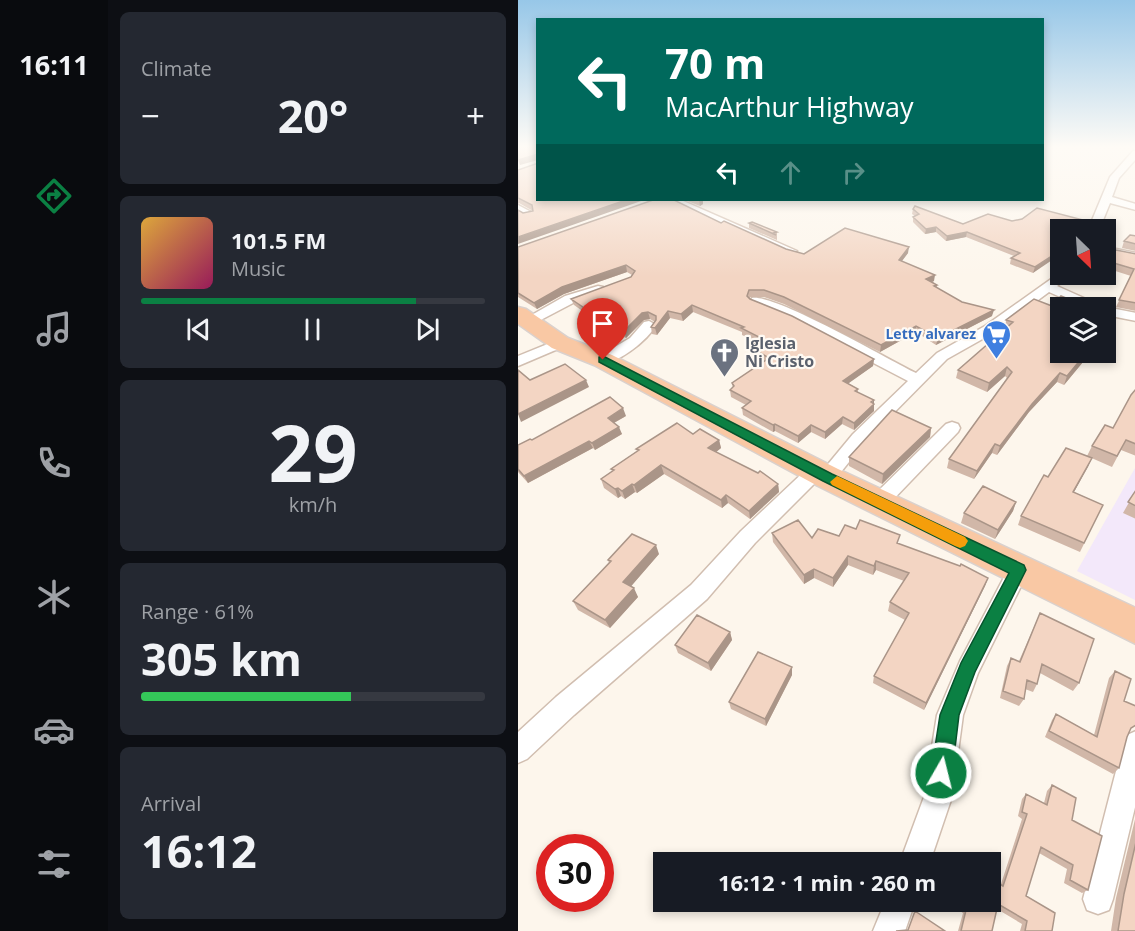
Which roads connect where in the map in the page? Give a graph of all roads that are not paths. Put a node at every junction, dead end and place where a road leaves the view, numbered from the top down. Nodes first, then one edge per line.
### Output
1 (1109, 190) edge
2 (1105, 198) junction
3 (676, 201) edge
4 (1136, 207) edge
5 (518, 208) edge
6 (529, 215) edge
7 (1097, 219) edge
8 (791, 251) edge
9 (1116, 253) edge
10 (1136, 258) edge
11 (1052, 285) edge
12 (606, 287) edge
13 (1049, 287) junction
14 (1072, 297) edge
15 (757, 301) edge
16 (1116, 312) edge
17 (524, 317) edge
18 (1136, 317) edge
19 (649, 326) edge
20 (560, 343) junction
21 (603, 360) junction
22 (518, 362) edge
23 (917, 379) junction
24 (952, 428) dead end
25 (822, 474) junction
26 (879, 502) junction
27 (1018, 570) junction
28 (1136, 627) edge
29 (1136, 744) edge
30 (518, 750) edge
31 (918, 852) edge
32 (1098, 899) dead end
33 (896, 912) edge
34 (889, 931) edge

1 - 2 street
2 - 4 street
2 - 7 street
3 - 8 street
5 - 6 street
9 - 10 street
11 - 13 street
12 - 17 street
13 - 14 street
13 - 23 street
15 - 23 street
16 - 18 street
17 - 20 highway
19 - 21 street
20 - 21 highway
20 - 22 street
21 - 25 highway
23 - 25 street
24 - 26 street
25 - 26 highway
25 - 30 street
26 - 27 highway
27 - 28 highway
27 - 31 street
29 - 32 street
33 - 34 street

